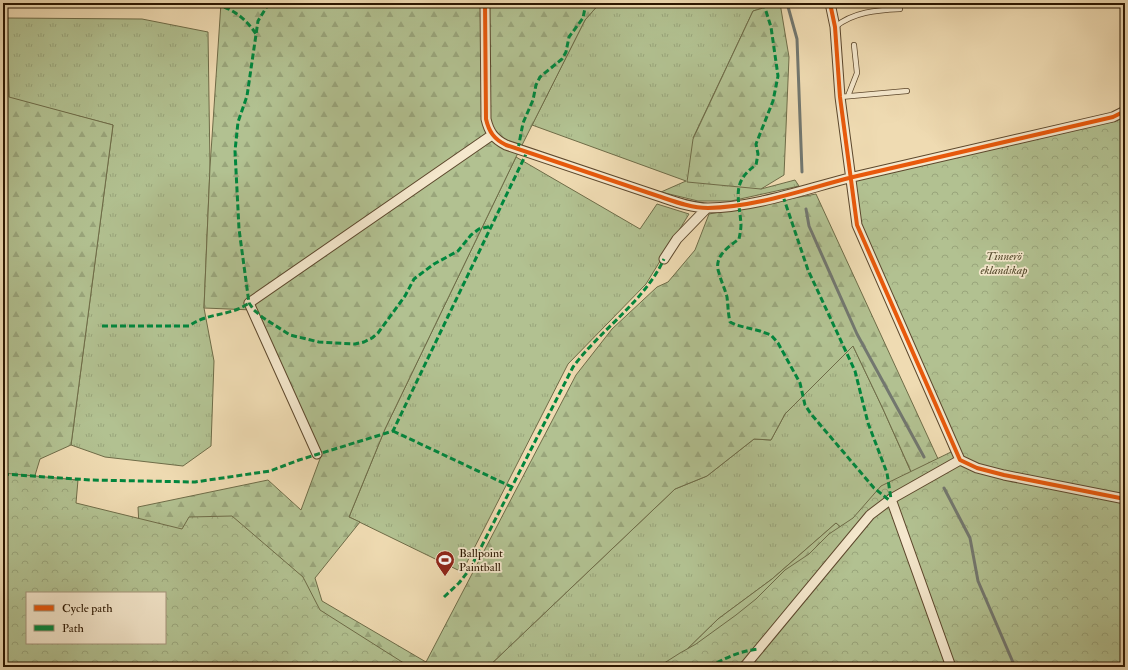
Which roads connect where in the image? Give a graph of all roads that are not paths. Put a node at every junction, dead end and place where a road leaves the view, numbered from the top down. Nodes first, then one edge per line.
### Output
1 (485, 3) edge
2 (830, 3) edge
3 (900, 9) dead end
4 (835, 28) junction
5 (854, 45) dead end
6 (907, 90) dead end
7 (844, 96) junction
8 (1125, 111) edge
9 (492, 135) junction
10 (851, 178) junction
11 (707, 208) junction
12 (664, 259) dead end
13 (317, 454) dead end
14 (960, 460) junction
15 (891, 499) junction
16 (1125, 499) edge
17 (744, 667) edge
18 (951, 667) edge

1 - 9 street
2 - 4 street
3 - 4 lane
4 - 7 street
5 - 7 lane
6 - 7 lane
7 - 10 street
8 - 10 street
9 - 11 street
9 - 13 street
10 - 11 street
10 - 14 street
11 - 12 street
14 - 15 street
14 - 16 street
15 - 17 street
15 - 18 street

